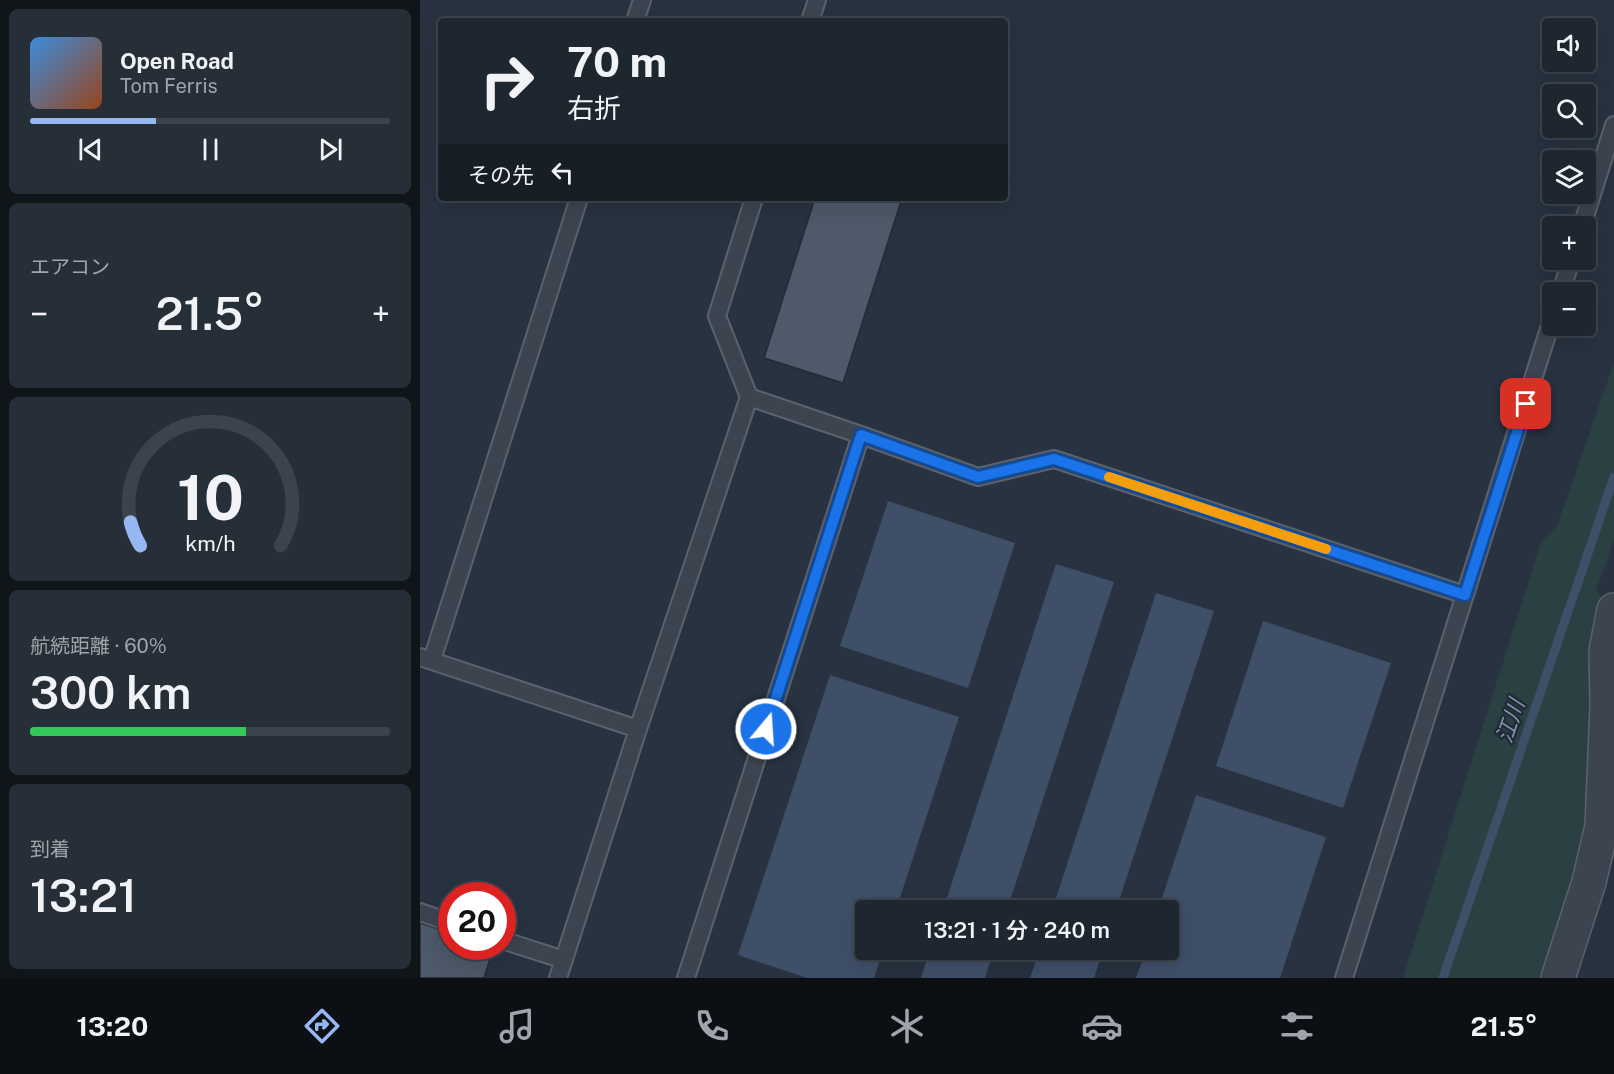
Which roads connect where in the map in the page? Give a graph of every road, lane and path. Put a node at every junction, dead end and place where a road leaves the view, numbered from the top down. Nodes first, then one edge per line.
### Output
1 (642, 0) edge
2 (817, 0) edge
3 (636, 18) edge
4 (811, 18) edge
5 (1614, 125) edge
6 (578, 201) edge
7 (753, 201) edge
8 (1585, 216) edge
9 (1547, 336) edge
10 (749, 397) junction
11 (861, 435) junction
12 (1465, 595) junction
13 (1614, 610) edge
14 (426, 658) edge
15 (638, 729) junction
16 (420, 912) edge
17 (438, 918) edge
18 (516, 945) edge
19 (564, 960) junction
20 (558, 978) edge
21 (686, 978) edge
22 (1344, 978) edge
23 (1558, 978) edge

1 - 3 lane
2 - 4 lane
5 - 8 lane
6 - 14 lane
7 - 10 lane
9 - 12 lane
10 - 11 lane
10 - 15 lane
11 - 12 lane
11 - 21 lane
12 - 22 lane
13 - 23 street
14 - 15 lane
15 - 19 lane
16 - 17 lane
18 - 19 lane
19 - 20 lane

